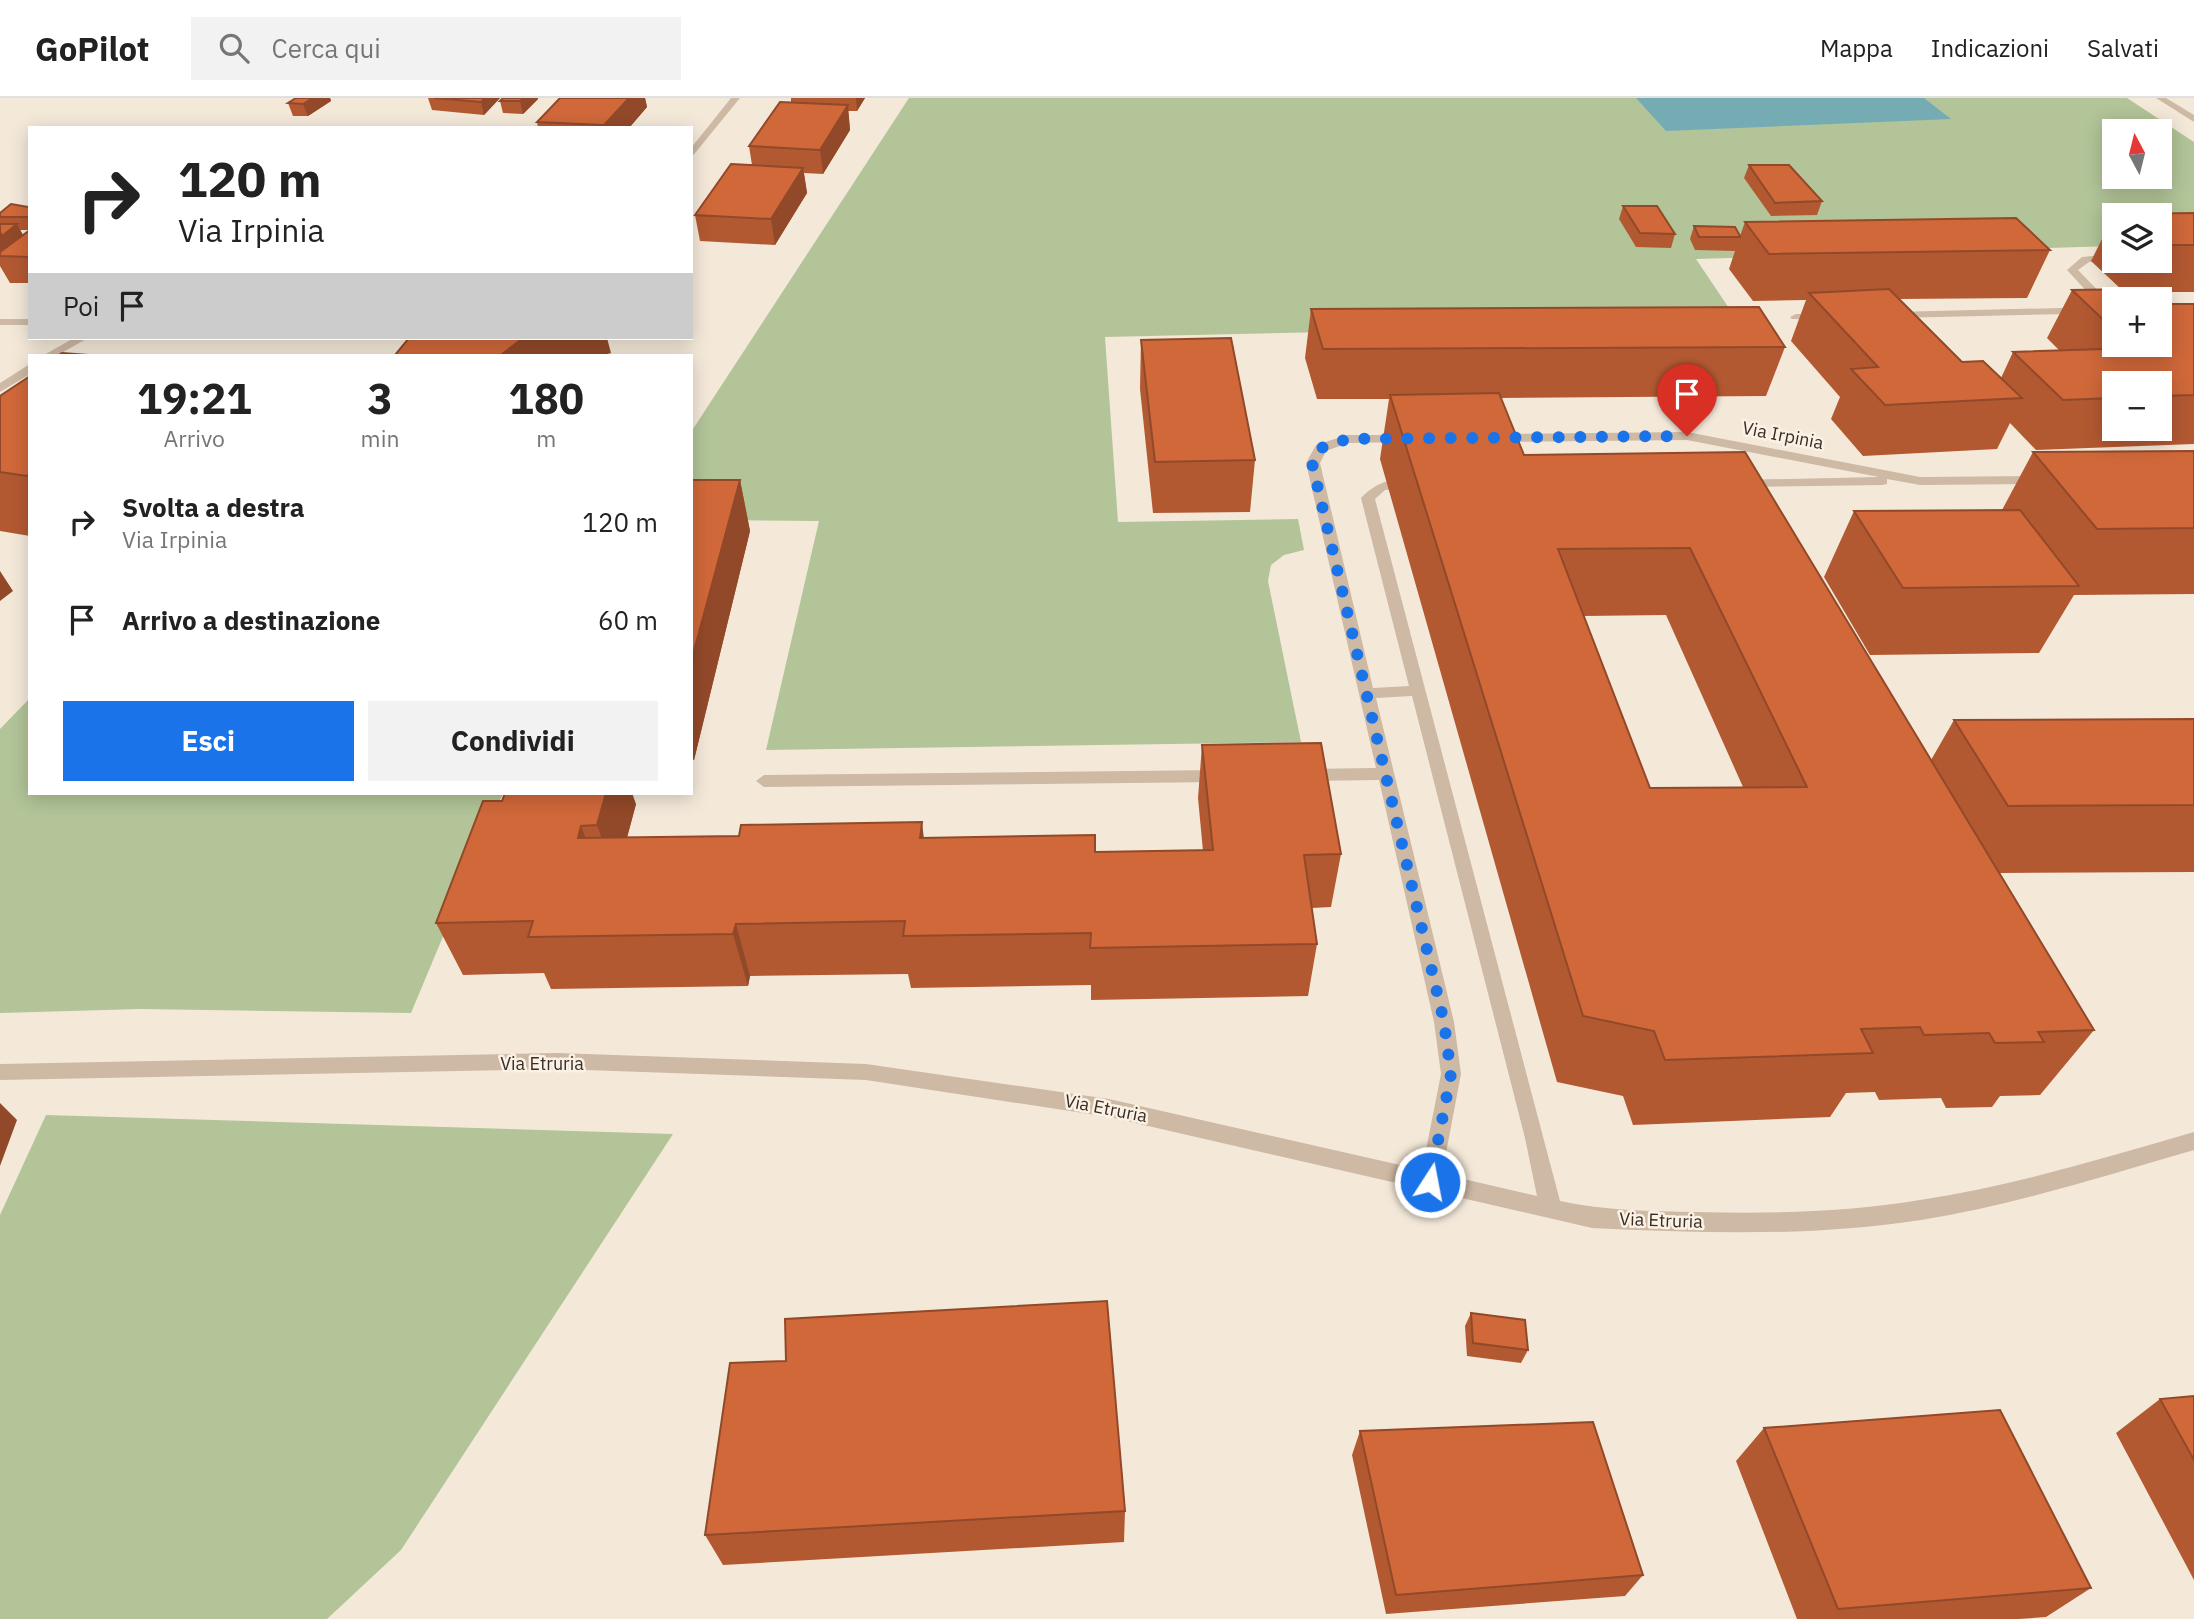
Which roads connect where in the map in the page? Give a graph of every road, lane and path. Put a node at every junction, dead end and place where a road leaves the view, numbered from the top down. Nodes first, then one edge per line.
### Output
1 (736, 98) edge
2 (2161, 98) edge
3 (2194, 119) edge
4 (693, 152) edge
5 (2102, 258) edge
6 (2102, 300) edge
7 (2102, 310) edge
8 (1836, 316) edge
9 (1876, 316) edge
10 (1796, 317) dead end
11 (0, 322) edge
12 (28, 322) edge
13 (78, 340) edge
14 (52, 354) edge
15 (28, 369) edge
16 (0, 388) edge
17 (1428, 438) edge
18 (1482, 438) edge
19 (2057, 480) edge
20 (1920, 481) junction
21 (1724, 483) edge
22 (1422, 485) edge
23 (1419, 691) junction
24 (1369, 693) junction
25 (1385, 774) junction
26 (1289, 775) edge
27 (1234, 776) edge
28 (764, 781) dead end
29 (0, 1072) edge
30 (2194, 1141) edge
31 (1430, 1182) junction
32 (1551, 1210) junction

1 - 4 street
2 - 3 street
5 - 6 street
7 - 9 street
8 - 10 street
11 - 12 street
13 - 14 street
15 - 16 street
17 - 24 street
18 - 20 street, Via Irpinia
19 - 20 street, Via Irpinia
20 - 21 street
22 - 23 street
23 - 24 street
23 - 32 street
24 - 25 street
25 - 26 street
25 - 31 street
27 - 28 street
29 - 31 street, Via Etruria
30 - 32 street, Via Etruria
31 - 32 street, Via Etruria

